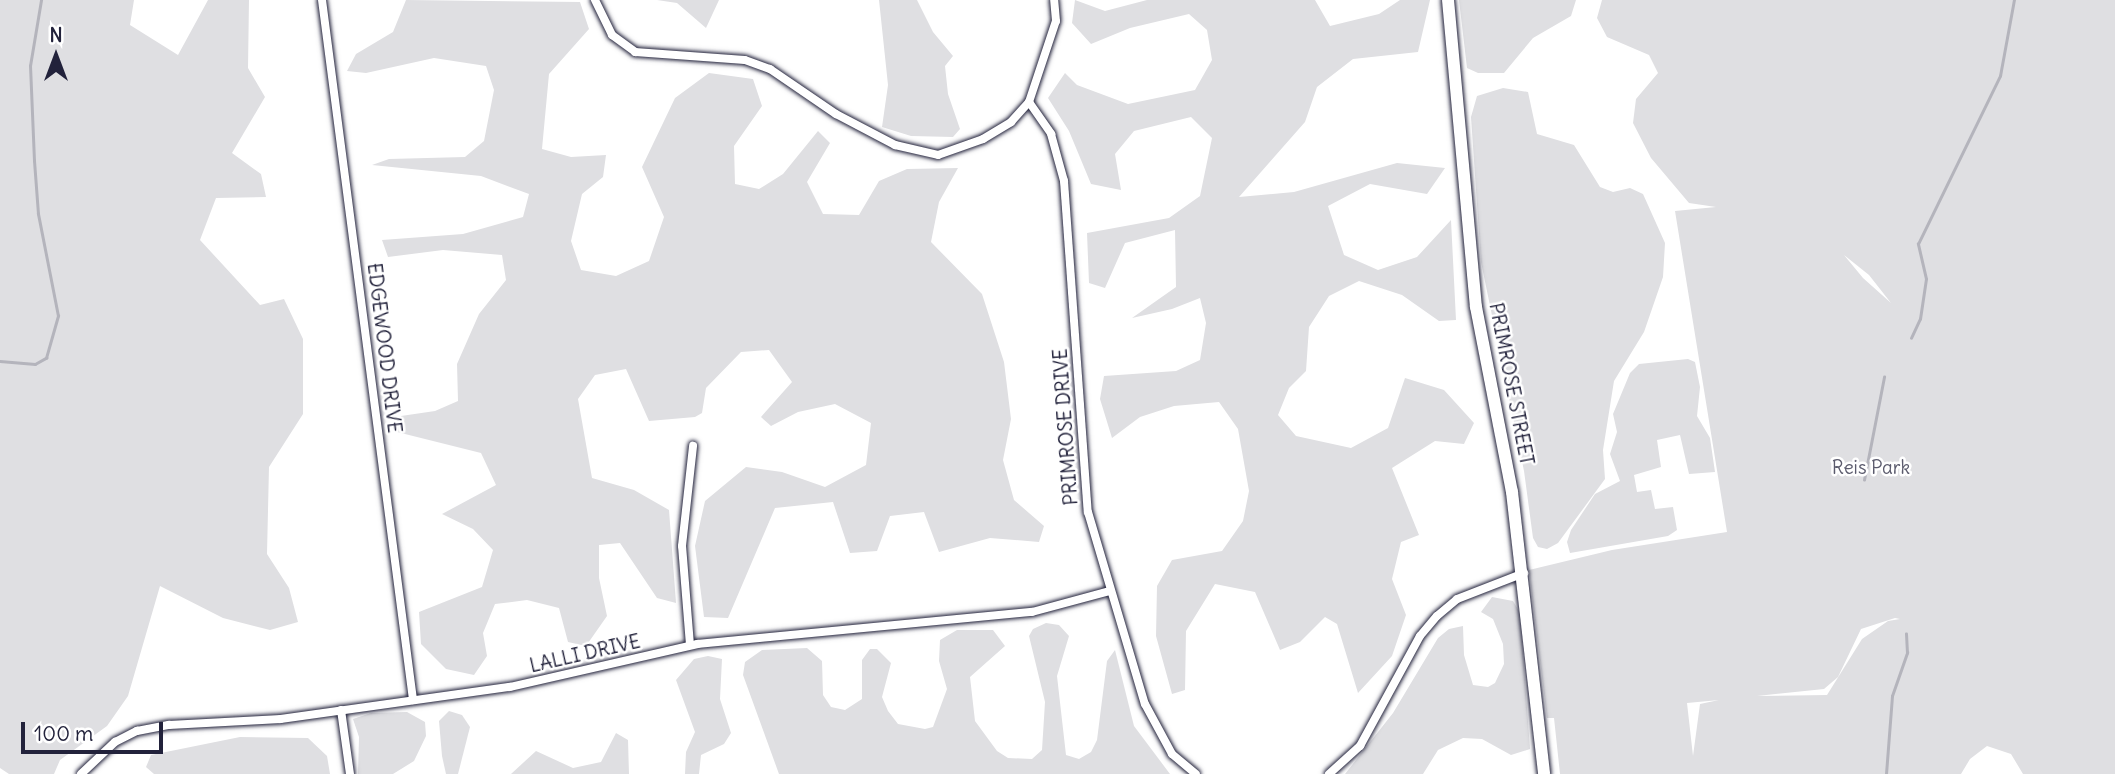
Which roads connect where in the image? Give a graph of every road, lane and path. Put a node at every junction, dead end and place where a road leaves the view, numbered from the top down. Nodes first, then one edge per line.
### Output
1 (322, 0) edge
2 (595, 0) edge
3 (1054, 0) edge
4 (1448, 0) edge
5 (1029, 102) junction
6 (693, 446) dead end
7 (1524, 573) junction
8 (1110, 591) junction
9 (690, 645) junction
10 (413, 700) junction
11 (341, 710) junction
12 (81, 774) edge
13 (350, 774) edge
14 (1196, 774) edge
15 (1329, 774) edge
16 (1544, 774) edge

1 - 10 street, EDGEWOOD DRIVE
2 - 5 street
3 - 5 street
4 - 7 main road, PRIMROSE STREET
5 - 8 street, PRIMROSE DRIVE
6 - 9 street
7 - 15 street
7 - 16 main road, PRIMROSE STREET
8 - 9 street, LALLI DRIVE
8 - 14 street, PRIMROSE DRIVE
9 - 10 street, LALLI DRIVE
10 - 11 street, LALLI DRIVE
11 - 12 street, LALLI DRIVE
11 - 13 street

